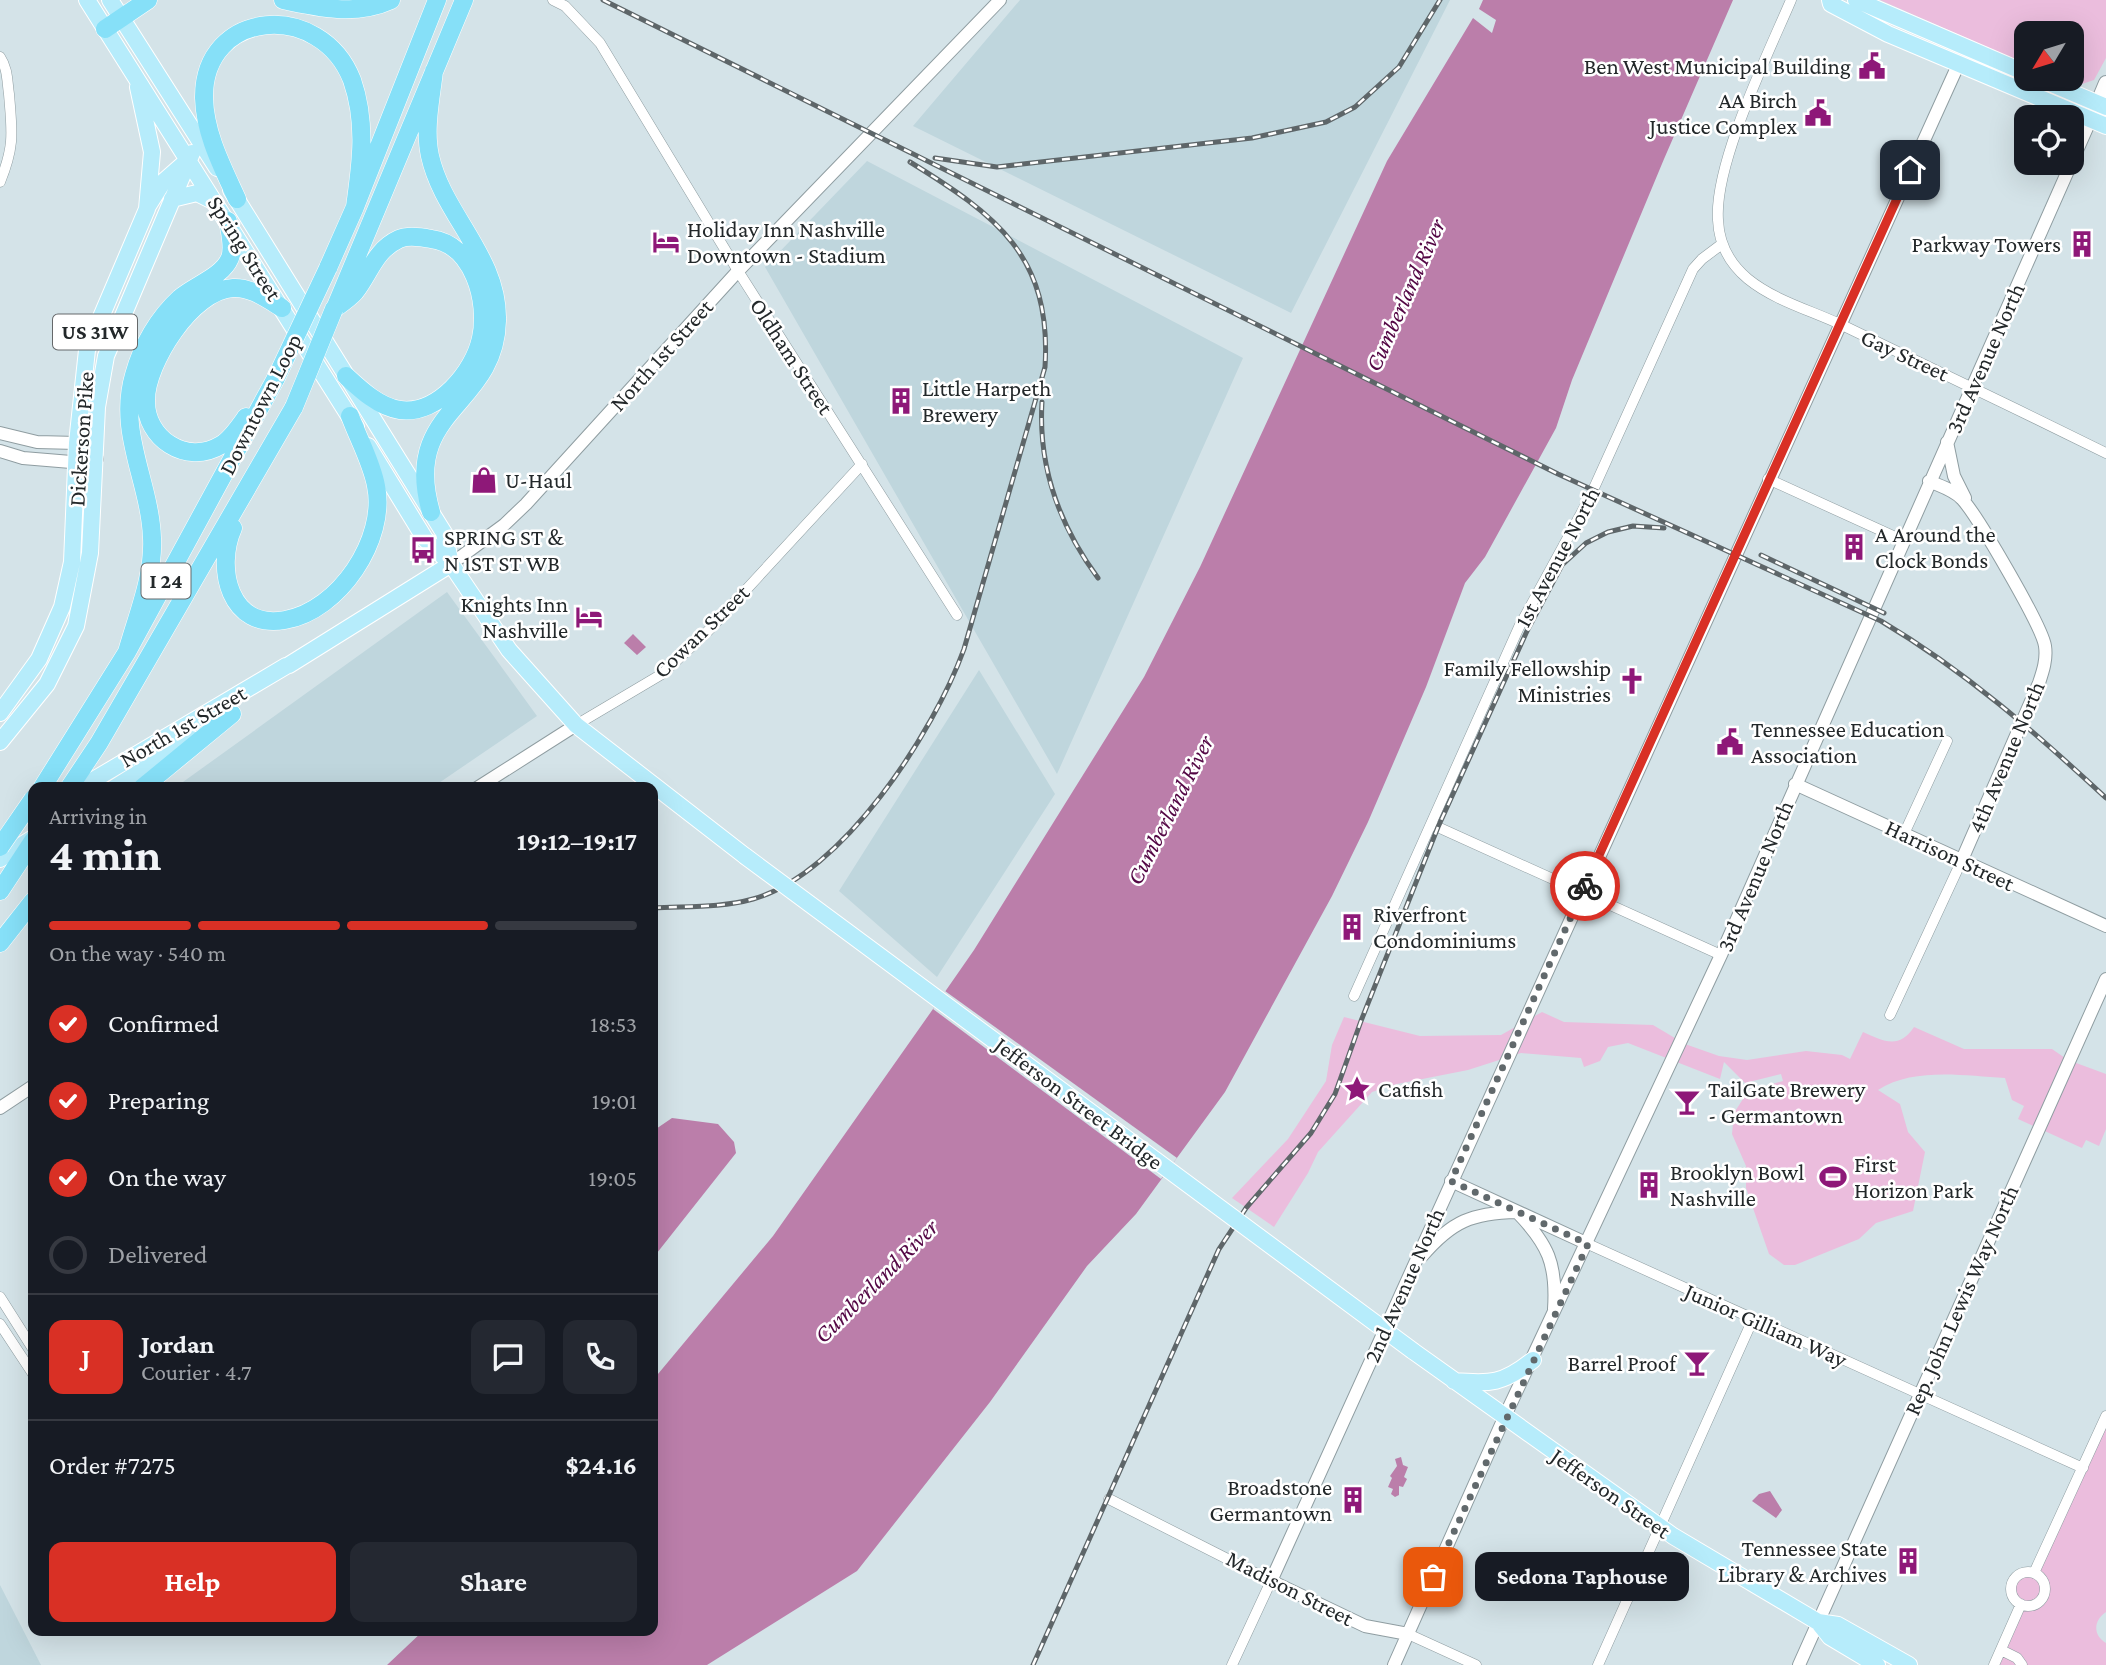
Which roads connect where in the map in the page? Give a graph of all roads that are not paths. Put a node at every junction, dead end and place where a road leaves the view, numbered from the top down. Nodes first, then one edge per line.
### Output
1 (87, 0) edge
2 (110, 0) edge
3 (148, 0) edge
4 (282, 0) edge
5 (391, 0) edge
6 (437, 0) edge
7 (553, 0) edge
8 (1000, 0) edge
9 (1791, 0) edge
10 (1830, 0) edge
11 (1856, 0) edge
12 (464, 2) edge
13 (122, 18) junction
14 (105, 29) junction
15 (0, 57) edge
16 (1959, 63) junction
17 (2014, 68) edge
18 (434, 71) junction
19 (135, 76) junction
20 (2106, 83) edge
21 (2068, 91) edge
22 (4, 97) edge
23 (2102, 106) edge
24 (2098, 123) edge
25 (198, 138) junction
26 (189, 159) junction
27 (216, 166) junction
28 (0, 182) edge
29 (172, 199) junction
30 (237, 199) junction
31 (217, 203) junction
32 (355, 208) junction
33 (147, 209) junction
34 (228, 221) junction
35 (1722, 244) junction
36 (738, 271) junction
37 (282, 308) junction
38 (334, 309) junction
39 (1841, 324) junction
40 (346, 376) junction
41 (274, 383) junction
42 (1972, 386) junction
43 (350, 416) junction
44 (0, 433) edge
45 (1947, 441) junction
46 (77, 443) junction
47 (0, 451) edge
48 (2106, 453) edge
49 (97, 459) junction
50 (76, 464) junction
51 (862, 464) junction
52 (254, 479) junction
53 (1768, 479) junction
54 (1929, 481) junction
55 (1971, 511) junction
56 (431, 512) junction
57 (1902, 540) junction
58 (451, 564) junction
59 (957, 615) dead end
60 (127, 652) junction
61 (288, 665) junction
62 (0, 713) edge
63 (232, 714) junction
64 (576, 725) junction
65 (1947, 741) dead end
66 (0, 742) edge
67 (45, 782) edge
68 (73, 782) edge
69 (90, 782) edge
70 (124, 782) edge
71 (149, 782) edge
72 (486, 782) edge
73 (650, 782) edge
74 (1795, 784) junction
75 (658, 789) edge
76 (28, 806) edge
77 (28, 819) edge
78 (1431, 824) junction
79 (1904, 834) junction
80 (0, 837) edge
81 (28, 843) edge
82 (0, 847) edge
83 (28, 848) edge
84 (745, 856) joint
85 (0, 859) edge
86 (1961, 862) junction
87 (0, 891) edge
88 (1582, 892) junction
89 (28, 907) edge
90 (2106, 926) edge
91 (0, 943) edge
92 (1721, 954) junction
93 (2106, 979) edge
94 (1354, 996) dead end
95 (1890, 1016) dead end
96 (28, 1089) edge
97 (0, 1108) edge
98 (1451, 1181) junction
99 (1517, 1212) junction
100 (1588, 1244) junction
101 (1412, 1266) junction
102 (0, 1297) edge
103 (1554, 1317) junction
104 (1753, 1319) junction
105 (0, 1324) edge
106 (28, 1341) edge
107 (1413, 1351) joint
108 (1533, 1360) junction
109 (28, 1366) edge
110 (1454, 1381) junction
111 (1920, 1394) junction
112 (2106, 1416) edge
113 (1504, 1418) junction
114 (2083, 1468) junction
115 (1109, 1499) dead end
116 (1660, 1528) junction
117 (2034, 1573) junction
118 (1271, 1581) junction
119 (2021, 1604) junction
120 (1818, 1622) junction
121 (1408, 1634) junction
122 (2001, 1650) junction
123 (1233, 1665) edge
124 (1394, 1665) edge
125 (1476, 1665) edge
126 (1598, 1665) edge
127 (1799, 1665) edge
128 (1877, 1665) edge
129 (1909, 1665) edge
130 (1994, 1665) edge
131 (2022, 1665) edge

1 - 14 main road, Spring Street / US 31W
2 - 13 main road, Spring Street
3 - 13 highway
4 - 5 highway
6 - 32 highway, Downtown Loop / I 24
7 - 36 street, Oldham Street
8 - 36 street, North 1st Street
9 - 35 street, Gay Street
10 - 16 main road
11 - 17 main road
12 - 18 highway, Downtown Loop / I 24
13 - 14 highway
13 - 25 main road, Spring Street
14 - 19 main road, Spring Street / US 31W
15 - 22 street
16 - 24 main road
16 - 39 street, 2nd Avenue North
18 - 38 highway, Downtown Loop / I 24
18 - 56 highway
19 - 26 main road, Spring Street
19 - 33 main road, Dickerson Pike / US 31W
20 - 23 main road, 3rd Avenue North
21 - 23 main road
22 - 28 street
23 - 24 main road, 3rd Avenue North
24 - 42 street, 3rd Avenue North
25 - 26 main road, Dickerson Pike / US 31W
25 - 27 main road, Spring Street
26 - 27 main road
26 - 29 main road, Dickerson Pike / US 31W
26 - 31 main road, Spring Street
26 - 33 main road
27 - 30 main road, Spring Street
29 - 31 main road
29 - 49 main road, Dickerson Pike / US 31W
30 - 32 highway
30 - 40 main road, Spring Street
31 - 34 main road, Spring Street
32 - 41 highway, Downtown Loop / I 24, bridge
33 - 46 main road, Dickerson Pike / US 31W
34 - 37 main road, Spring Street
34 - 60 highway
35 - 39 street, Gay Street
35 - 78 street, 1st Avenue North
36 - 51 street, Oldham Street
36 - 58 street, North 1st Street
37 - 41 highway
37 - 43 main road, Spring Street
38 - 40 highway
38 - 52 highway, Downtown Loop / I 24, bridge
39 - 42 street, Gay Street
39 - 53 street, 2nd Avenue North
40 - 56 main road, Spring Street
41 - 60 highway, Downtown Loop / I 24
42 - 45 street, 3rd Avenue North
42 - 48 street, Gay Street
43 - 52 highway
43 - 58 main road, Spring Street
44 - 46 street
45 - 54 street, 3rd Avenue North
45 - 55 street
46 - 49 street
46 - 50 main road, Dickerson Pike / US 31W
47 - 50 street
49 - 50 street
49 - 66 main road, Dickerson Pike / US 31W
50 - 62 main road, Dickerson Pike / US 31W
51 - 59 street, Oldham Street
51 - 64 street, Cowan Street
52 - 68 highway, Downtown Loop / I 24
53 - 57 street
53 - 88 street, 2nd Avenue North
54 - 55 street, 4th Avenue North
54 - 57 street, 3rd Avenue North
55 - 86 street, 4th Avenue North
56 - 58 main road, Spring Street
57 - 74 street, 3rd Avenue North
58 - 61 main road, North 1st Street
58 - 64 main road, Spring Street
60 - 67 highway, Downtown Loop / I 24
61 - 63 main road, North 1st Street
61 - 69 main road, North 1st Street
63 - 70 main road, North 1st Street
63 - 71 highway
64 - 72 street, Cowan Street
64 - 73 main road, Spring Street
65 - 79 street
74 - 79 street, Harrison Street
74 - 92 street, 3rd Avenue North
75 - 84 main road, Spring Street
76 - 82 highway, bridge
77 - 80 main road
78 - 88 street
78 - 94 street, 1st Avenue North
79 - 86 street, Harrison Street
81 - 85 main road
83 - 87 highway
84 - 107 main road, Jefferson Street Bridge, bridge
86 - 90 street, Harrison Street
86 - 95 street, 4th Avenue North
88 - 92 street
88 - 98 street, 2nd Avenue North
89 - 91 highway
92 - 100 street, 3rd Avenue North
93 - 111 street, Rep. John Lewis Way North
96 - 97 street
98 - 99 street, Junior Gilliam Way
98 - 101 street, 2nd Avenue North
99 - 100 street, Junior Gilliam Way
99 - 101 street
99 - 103 street
100 - 103 street, 3rd Avenue North
100 - 104 street, Junior Gilliam Way
101 - 118 street, 2nd Avenue North
102 - 106 street
103 - 108 street, 3rd Avenue North
104 - 111 street, Junior Gilliam Way
104 - 116 street
105 - 109 street
107 - 110 main road, Jefferson Street
108 - 110 main road
108 - 113 street, 3rd Avenue North
110 - 113 main road, Jefferson Street
111 - 114 street, Junior Gilliam Way
111 - 120 street, Rep. John Lewis Way North
112 - 114 street
113 - 116 main road, Jefferson Street
113 - 121 street, 3rd Avenue North
114 - 117 street
115 - 118 street, Madison Street
116 - 120 main road, Jefferson Street
116 - 126 street
117 - 119 street
117 - 119 street
118 - 121 street, Madison Street
118 - 123 street, 2nd Avenue North
119 - 122 street
120 - 127 street, Rep. John Lewis Way North
120 - 128 main road, Jefferson Street
120 - 129 main road, Jefferson Street
121 - 124 street, 3rd Avenue North
121 - 125 street, Madison Street
122 - 130 street
122 - 131 street

